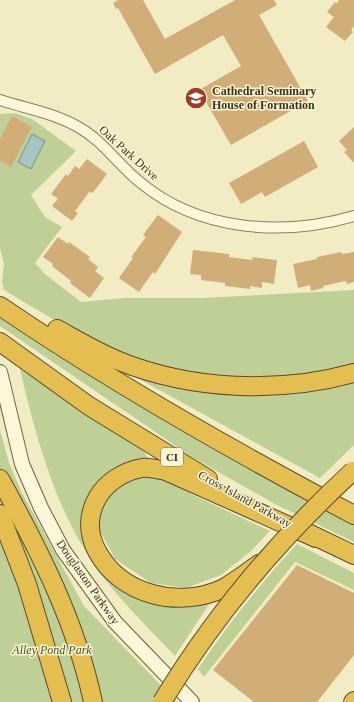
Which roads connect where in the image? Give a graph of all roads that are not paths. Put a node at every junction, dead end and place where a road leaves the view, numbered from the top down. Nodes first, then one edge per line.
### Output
1 (2, 102) edge
2 (354, 216) edge
3 (0, 294) edge
4 (0, 306) edge
5 (0, 342) edge
6 (0, 372) edge
7 (354, 373) edge
8 (354, 471) edge
9 (0, 479) edge
10 (0, 514) edge
11 (354, 515) edge
12 (316, 538) junction
13 (354, 555) edge
14 (270, 556) junction
15 (62, 702) edge
16 (92, 702) edge
17 (162, 702) edge
18 (192, 702) edge

1 - 2 street, Oak Park Drive
3 - 7 highway
4 - 11 highway
5 - 12 highway, Cross Island Parkway / CI
6 - 18 main road, Douglaston Parkway
8 - 14 highway, bridge
9 - 16 highway
10 - 15 highway
12 - 13 highway, Cross Island Parkway / CI
12 - 14 highway
14 - 17 highway, bridge

